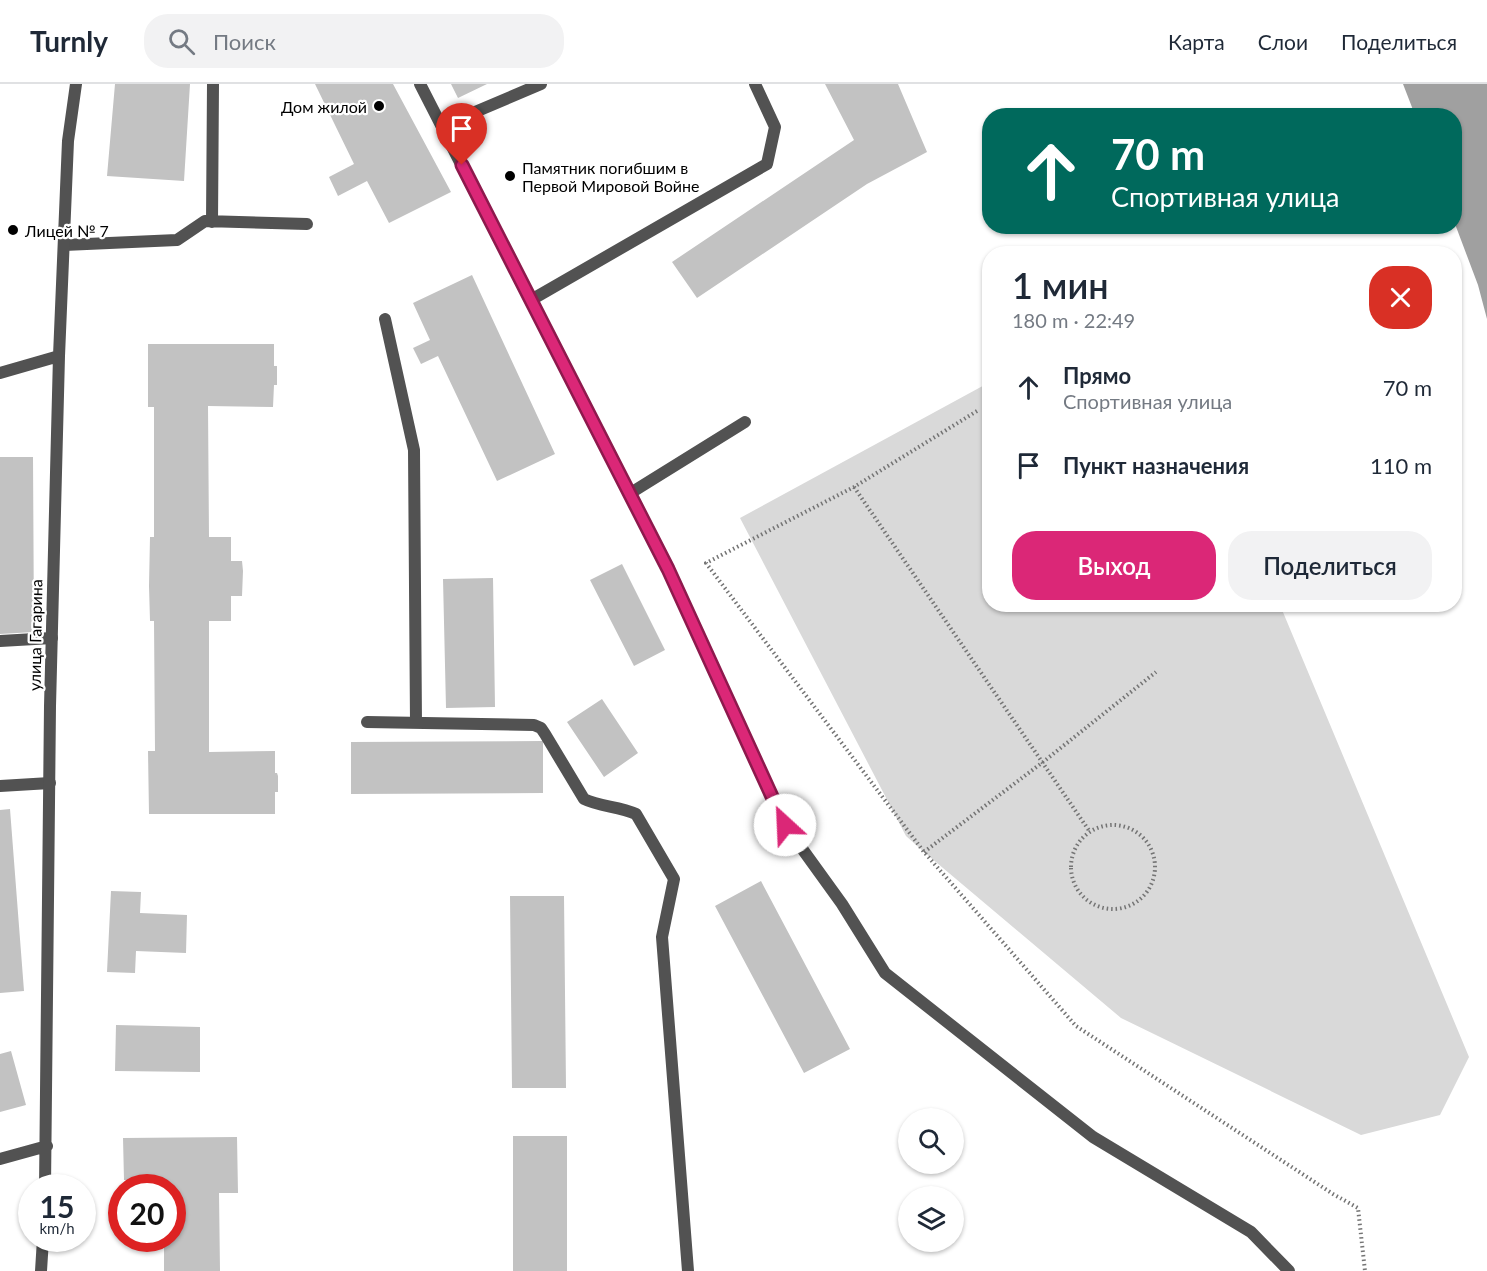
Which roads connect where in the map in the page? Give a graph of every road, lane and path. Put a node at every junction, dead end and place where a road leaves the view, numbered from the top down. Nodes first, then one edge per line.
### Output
1 (76, 84) edge
2 (213, 84) edge
3 (420, 84) edge
4 (541, 84) edge
5 (755, 84) edge
6 (442, 126) junction
7 (212, 222) junction
8 (307, 224) dead end
9 (64, 244) junction
10 (531, 300) junction
11 (385, 319) dead end
12 (59, 356) junction
13 (0, 373) edge
14 (977, 411) dead end
15 (745, 423) dead end
16 (854, 488) junction
17 (629, 494) junction
18 (52, 638) junction
19 (0, 641) edge
20 (1156, 672) dead end
21 (367, 722) dead end
22 (416, 723) junction
23 (1042, 762) junction
24 (50, 783) junction
25 (0, 786) edge
26 (1090, 832) junction
27 (924, 852) junction
28 (47, 1146) junction
29 (0, 1159) edge
30 (46, 1174) edge
31 (42, 1252) edge
32 (41, 1271) edge
33 (688, 1271) edge
34 (1288, 1271) edge
35 (1365, 1271) edge

1 - 9 street, улица Гагарина
2 - 7 street
3 - 6 street
4 - 6 street
5 - 10 street
6 - 10 street
7 - 8 street
7 - 9 street
9 - 12 street, улица Гагарина
10 - 17 street
11 - 22 street
12 - 13 street
12 - 18 street, улица Гагарина
14 - 16 path
15 - 17 street
16 - 23 path
16 - 27 path
17 - 34 street
18 - 19 street
18 - 24 street, улица Гагарина
20 - 23 path
21 - 22 street
22 - 33 street
23 - 26 path
23 - 27 path
24 - 25 street
24 - 28 street, улица Гагарина
26 - 26 path
27 - 35 path
28 - 29 street
28 - 30 street, улица Гагарина
31 - 32 street

